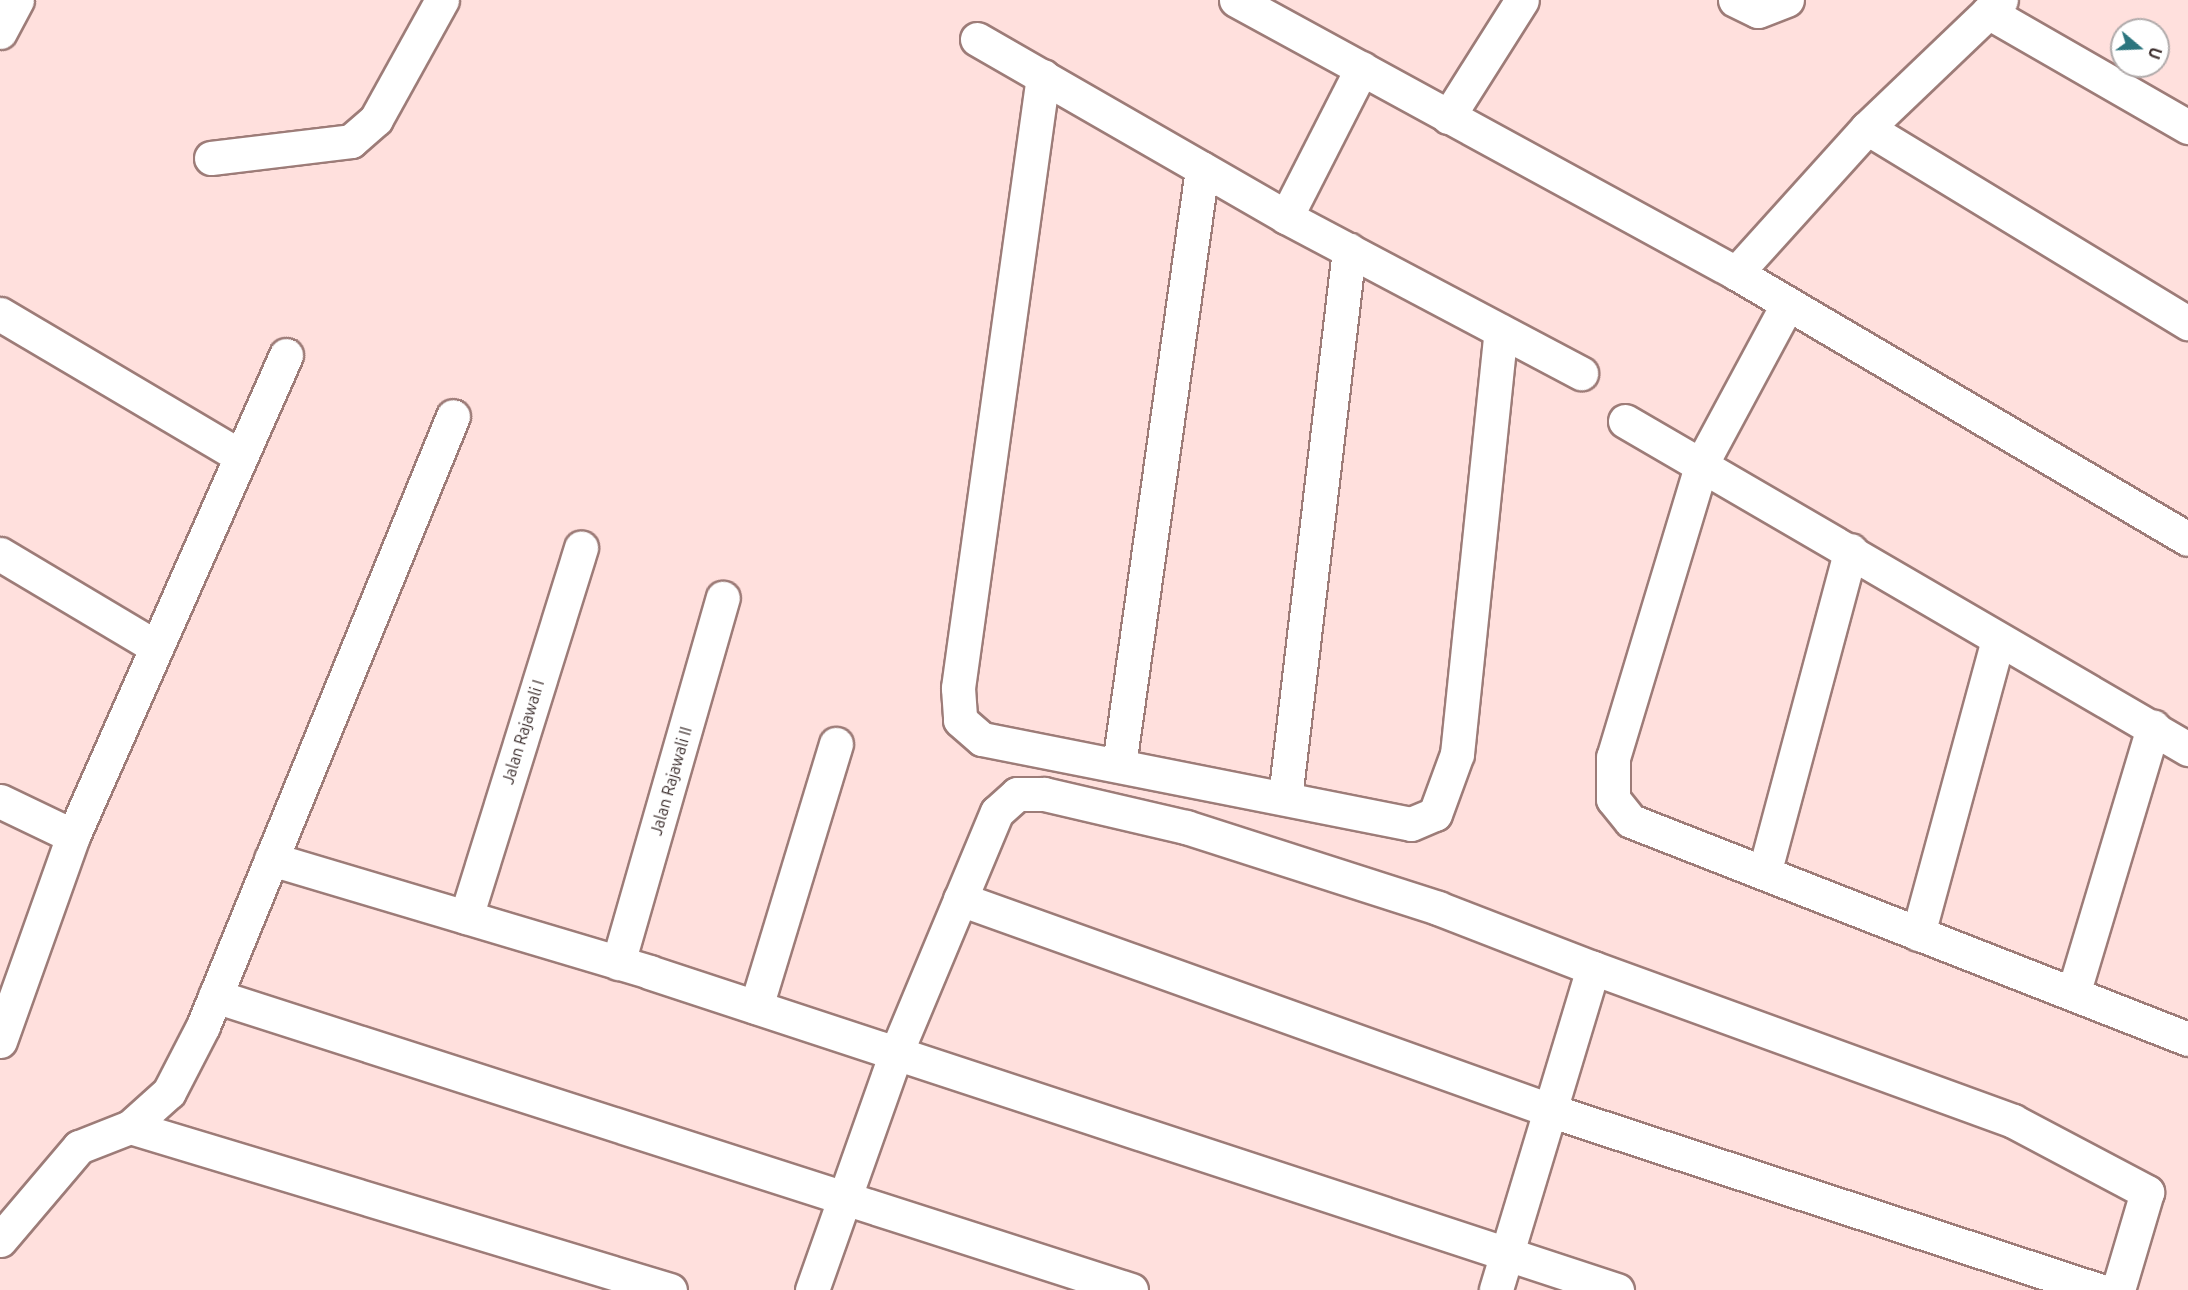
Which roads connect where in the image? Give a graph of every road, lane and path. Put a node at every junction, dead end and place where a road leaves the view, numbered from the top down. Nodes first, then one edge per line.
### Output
1 (17, 0) edge
2 (442, 0) edge
3 (1236, 0) edge
4 (1522, 0) edge
5 (1735, 0) edge
6 (1787, 0) edge
7 (1994, 6) edge
8 (0, 32) edge
9 (977, 39) dead end
10 (1362, 68) junction
11 (1043, 76) junction
12 (1448, 117) junction
13 (2188, 127) edge
14 (1867, 128) junction
15 (211, 158) dead end
16 (1202, 169) junction
17 (1286, 218) junction
18 (1348, 250) junction
19 (1736, 273) junction
20 (1787, 305) junction
21 (0, 314) edge
22 (2188, 323) edge
23 (1501, 331) junction
24 (286, 355) dead end
25 (1581, 373) dead end
26 (453, 416) dead end
27 (1625, 421) dead end
28 (238, 455) junction
29 (1702, 464) junction
30 (2188, 539) edge
31 (580, 547) dead end
32 (1851, 550) junction
33 (0, 554) edge
34 (723, 598) dead end
35 (1998, 640) junction
36 (156, 647) junction
37 (2153, 727) junction
38 (836, 744) dead end
39 (2188, 749) edge
40 (1119, 765) junction
41 (1285, 798) junction
42 (0, 801) edge
43 (73, 836) junction
44 (271, 858) junction
45 (1765, 870) junction
46 (960, 899) junction
47 (466, 917) junction
48 (1918, 934) junction
49 (618, 963) junction
50 (1593, 968) junction
51 (2074, 991) junction
52 (215, 996) junction
53 (756, 1007) junction
54 (2, 1032) edge
55 (2188, 1039) edge
56 (896, 1053) junction
57 (1552, 1111) junction
58 (129, 1127) junction
59 (840, 1198) junction
60 (0, 1240) edge
61 (1510, 1254) junction
62 (670, 1290) edge
63 (812, 1290) edge
64 (1131, 1290) edge
65 (1496, 1290) edge
66 (1617, 1290) edge
67 (2098, 1290) edge
68 (2118, 1290) edge

1 - 8 street
2 - 15 street
3 - 10 street
4 - 12 street
5 - 6 street
7 - 13 street
7 - 14 street
9 - 11 street
10 - 12 street
10 - 17 street
11 - 16 street
11 - 40 street
12 - 19 street
14 - 19 street
14 - 22 street
16 - 17 street
16 - 40 street
17 - 18 street
18 - 23 street
18 - 41 street
19 - 20 street
20 - 29 street
20 - 30 street
21 - 28 street
23 - 25 street
23 - 41 street
24 - 28 street
26 - 44 street
27 - 29 street
28 - 36 street
29 - 32 street
29 - 45 street
31 - 47 street, Jalan Rajawali I
32 - 35 street
32 - 45 street
33 - 36 street
34 - 49 street, Jalan Rajawali II
35 - 37 street
35 - 48 street
36 - 43 street
37 - 39 street
37 - 51 street
38 - 53 street
40 - 41 street
42 - 43 street
43 - 54 street
44 - 47 street
44 - 52 street
45 - 48 street
46 - 50 street
46 - 56 street
46 - 57 street
47 - 49 street
48 - 51 street
49 - 53 street
50 - 57 street
50 - 68 street
51 - 55 street
52 - 58 street
52 - 59 street
53 - 56 street
56 - 59 street
56 - 61 street
57 - 61 street
57 - 67 street
58 - 60 street
58 - 62 street
59 - 63 street
59 - 64 street
61 - 65 street
61 - 66 street

